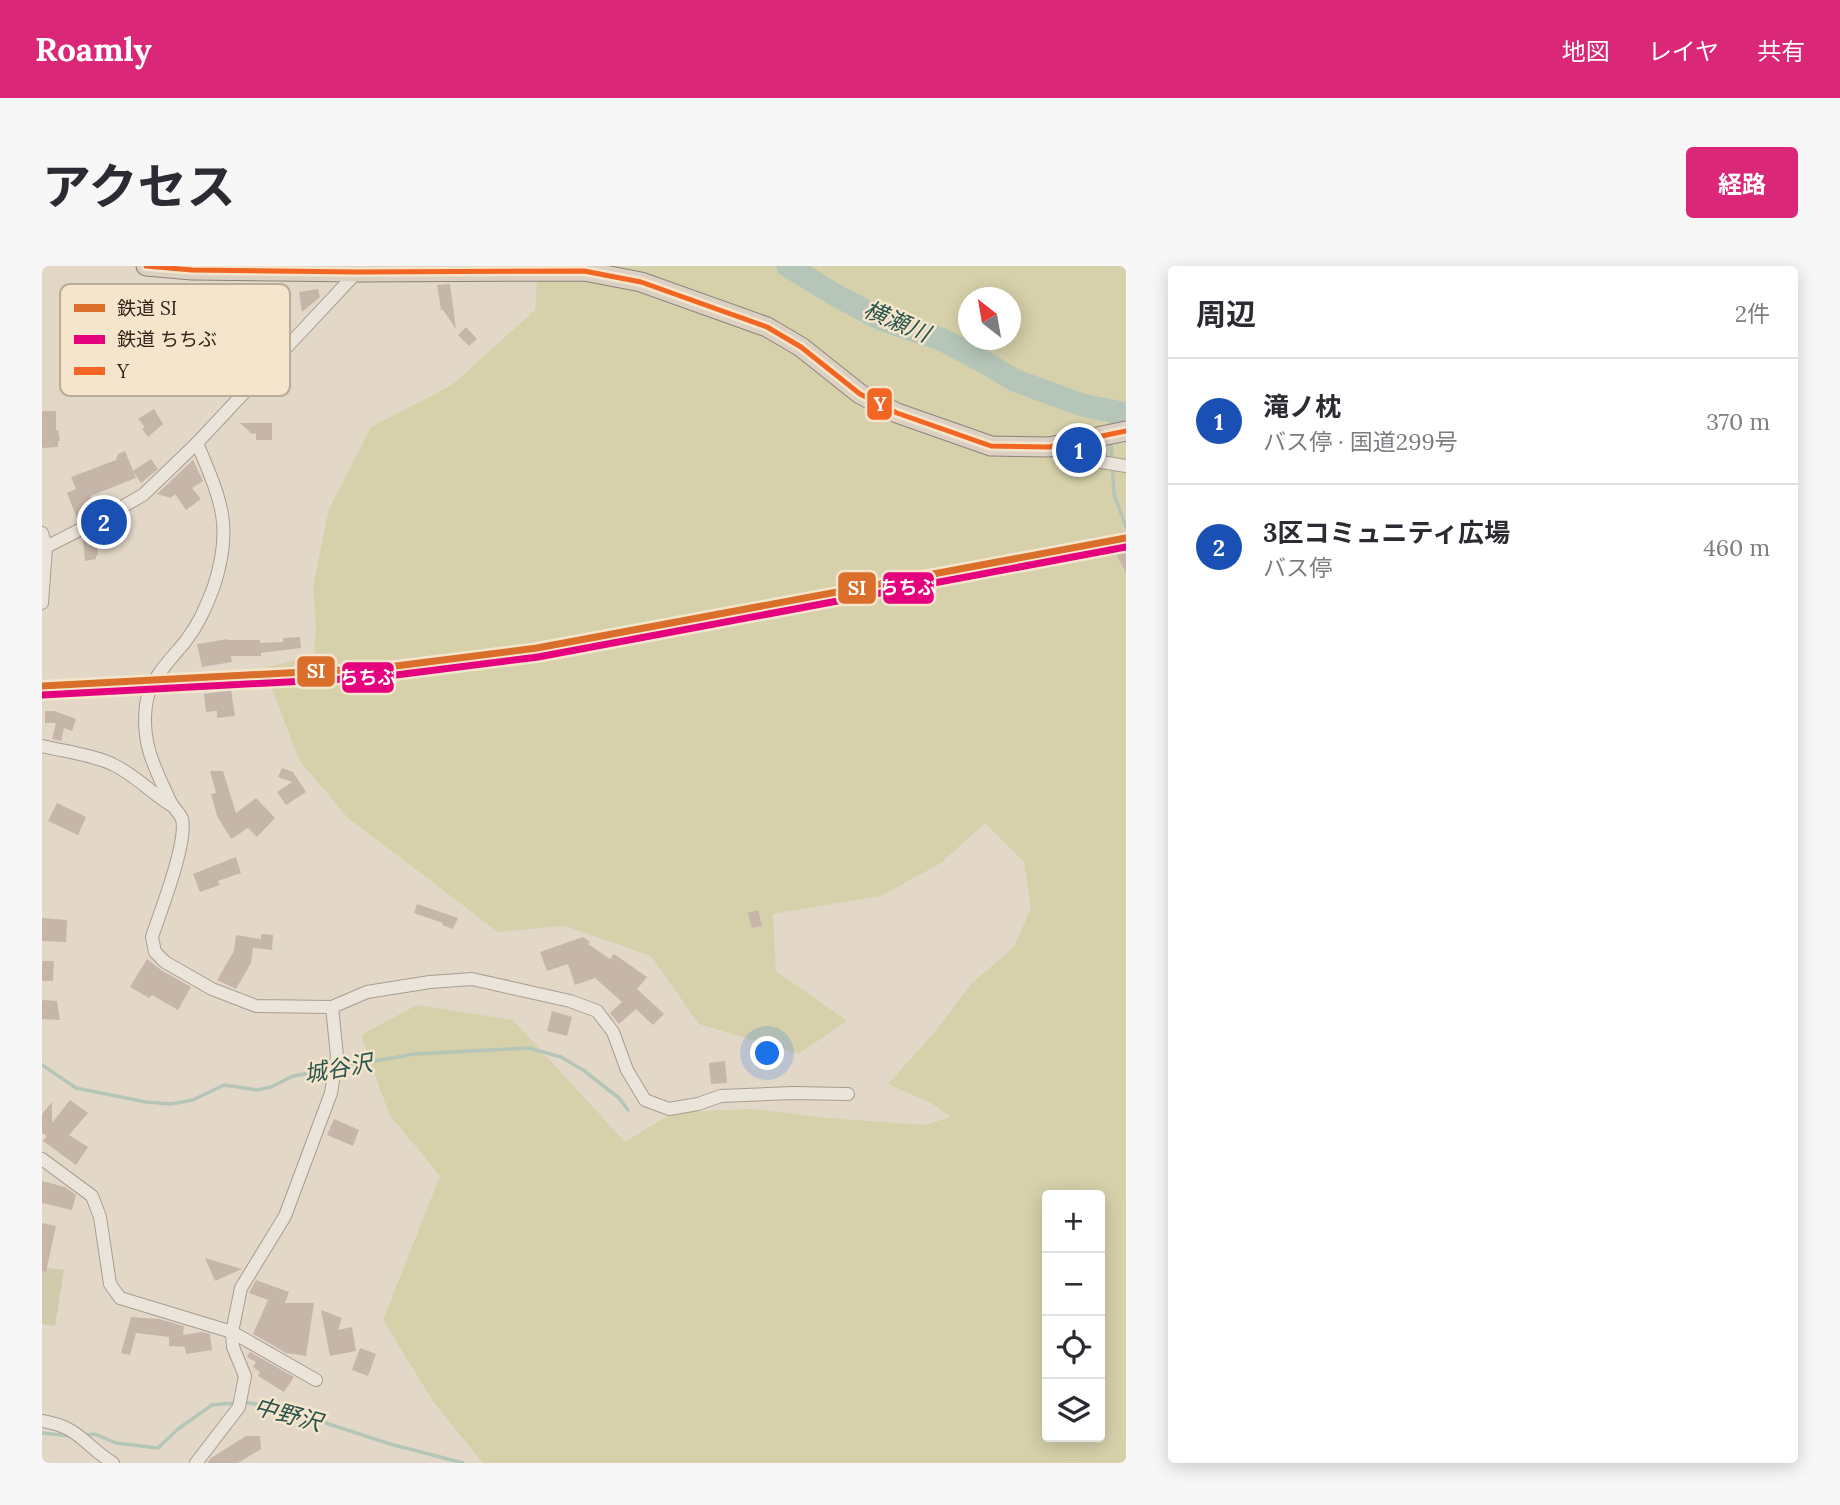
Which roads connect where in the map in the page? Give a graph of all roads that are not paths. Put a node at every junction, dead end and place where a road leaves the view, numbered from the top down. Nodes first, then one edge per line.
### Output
1 (158, 267) edge
2 (360, 269) edge
3 (290, 344) edge
4 (241, 396) edge
5 (1126, 431) edge
6 (197, 443) junction
7 (1049, 447) junction
8 (1125, 466) edge
9 (42, 533) edge
10 (44, 548) edge
11 (42, 603) edge
12 (42, 746) edge
13 (172, 805) junction
14 (333, 1009) junction
15 (848, 1094) dead end
16 (42, 1159) edge
17 (232, 1332) junction
18 (316, 1380) dead end
19 (42, 1421) edge
20 (98, 1460) edge
21 (113, 1463) edge
22 (196, 1463) edge

1 - 2 highway
2 - 3 street
2 - 7 highway
4 - 6 street
5 - 7 highway
6 - 10 street
6 - 13 street
7 - 8 street
9 - 10 street
10 - 11 street
12 - 13 street
13 - 14 street
14 - 15 street
14 - 17 street
16 - 17 street
17 - 18 street
17 - 22 street
19 - 20 street
20 - 21 street

